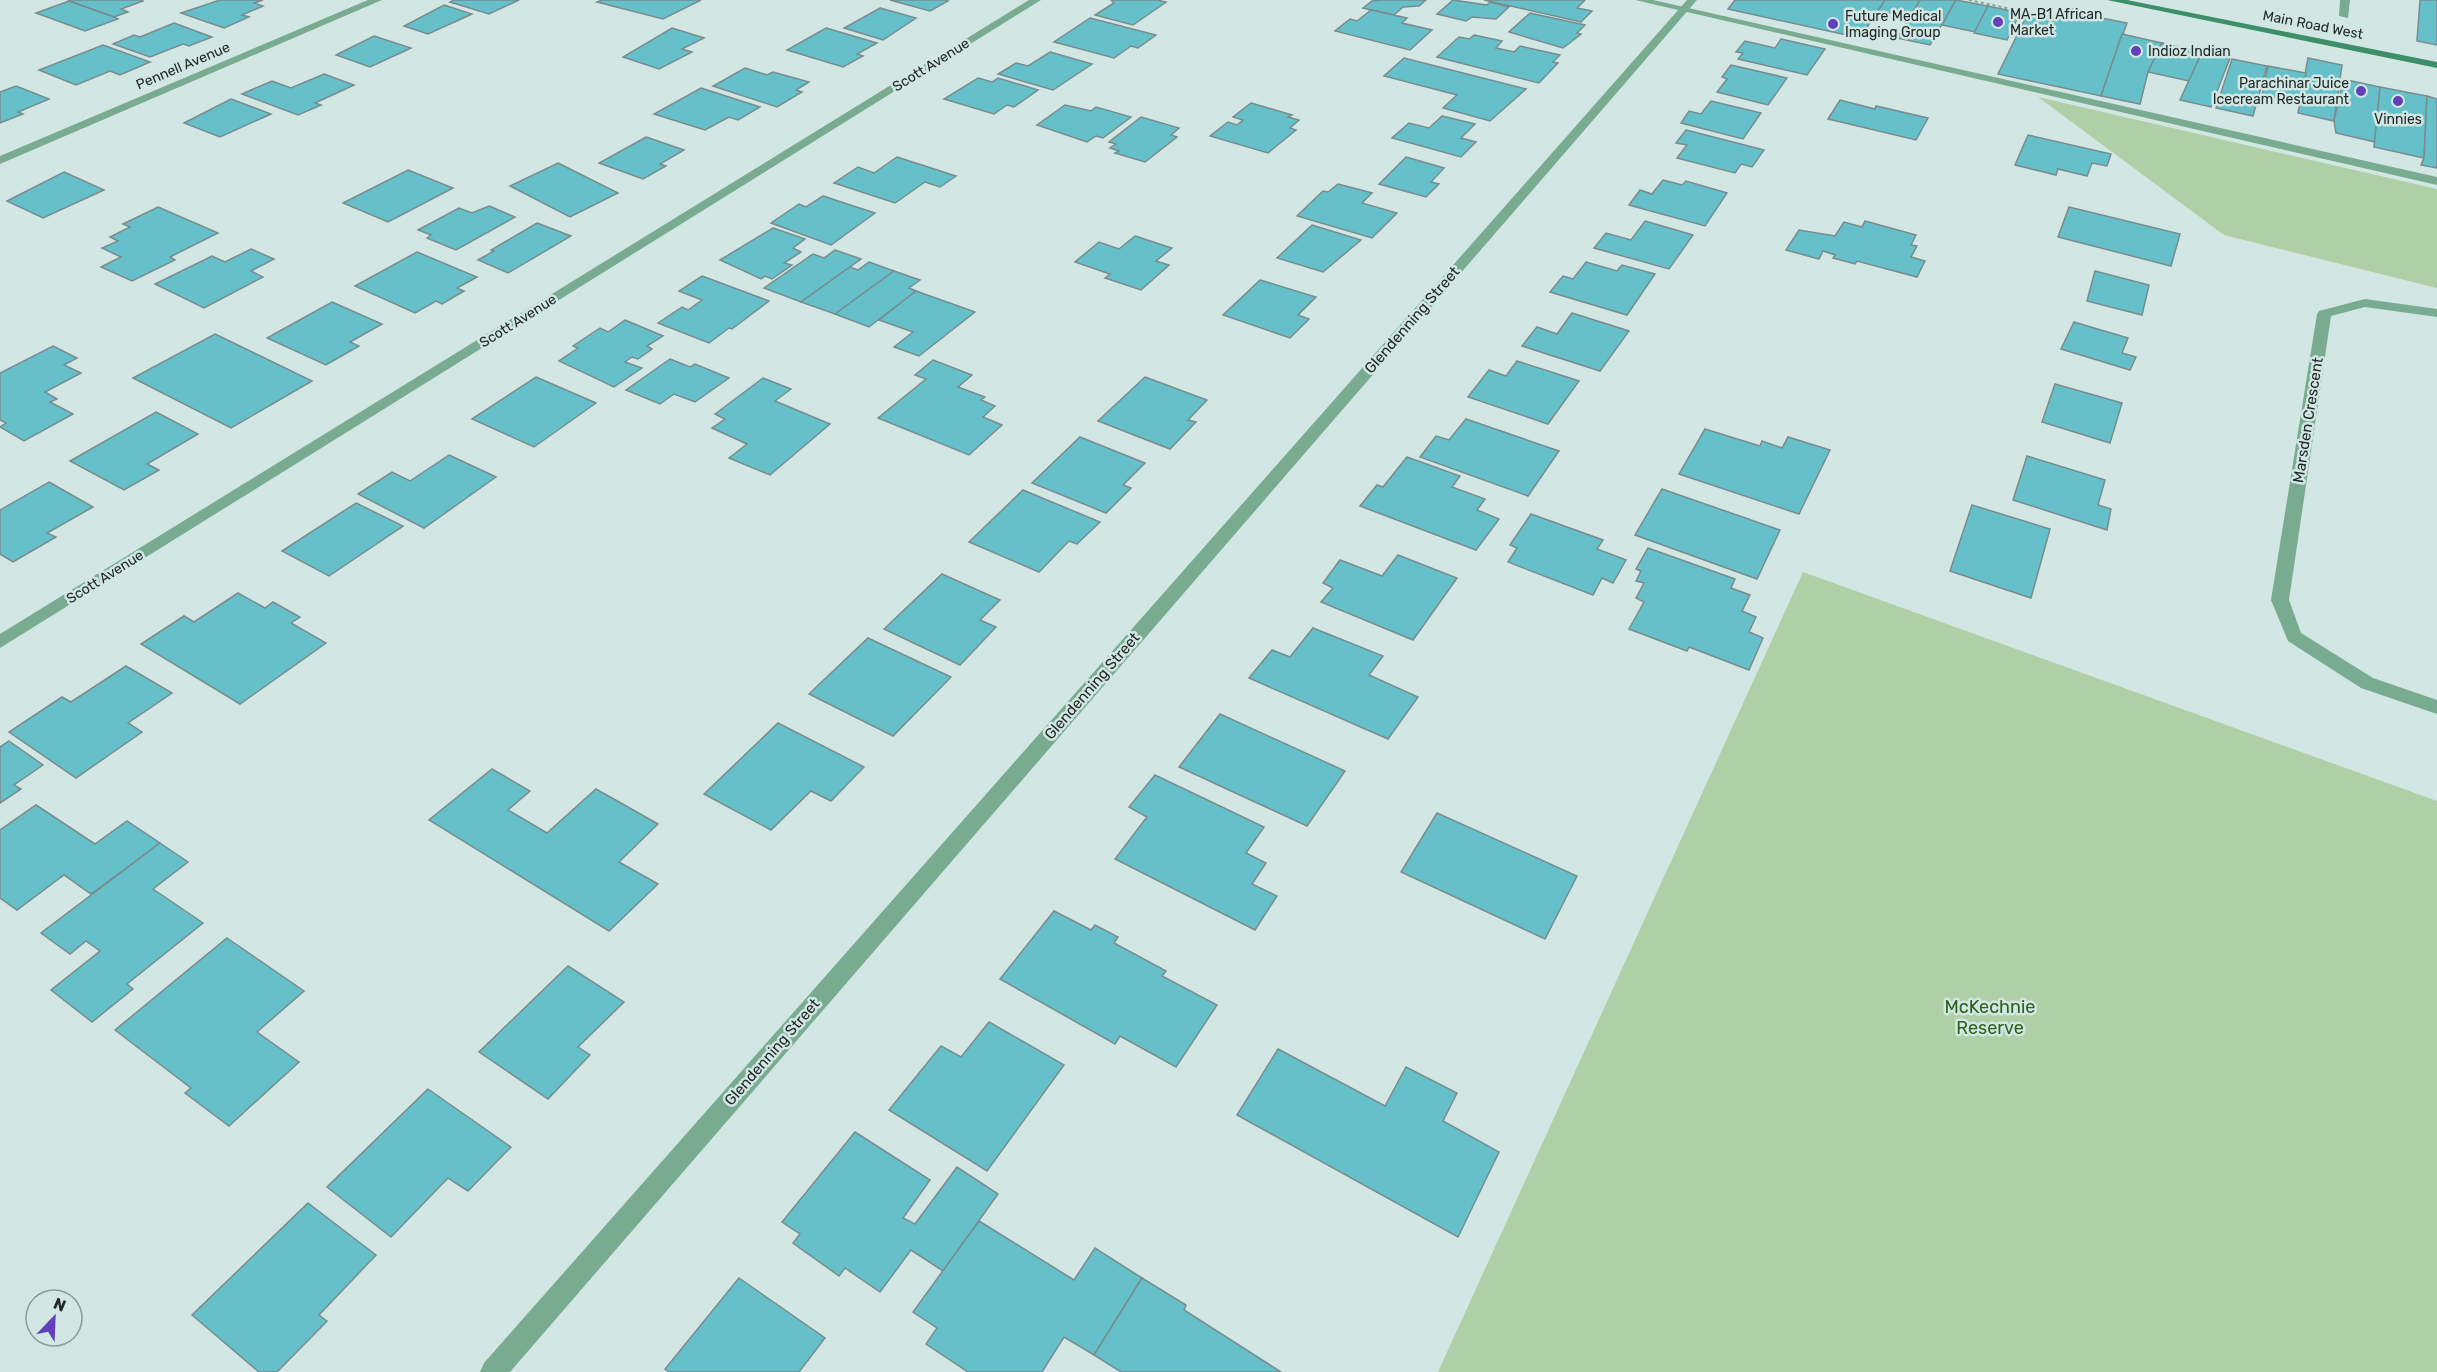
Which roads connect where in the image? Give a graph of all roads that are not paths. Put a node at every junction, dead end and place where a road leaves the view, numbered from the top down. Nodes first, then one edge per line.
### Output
1 (377, 0) edge
2 (1036, 0) edge
3 (1640, 0) edge
4 (2112, 0) edge
5 (2345, 0) edge
6 (1688, 5) edge
7 (2344, 16) dead end
8 (2437, 65) edge
9 (0, 160) edge
10 (2437, 181) edge
11 (2437, 313) edge
12 (0, 642) edge
13 (2437, 707) edge
14 (493, 1372) edge

1 - 9 street, Pennell Avenue
2 - 12 street, Scott Avenue
3 - 6 street
4 - 8 main road, Main Road West
5 - 7 street
6 - 10 street
6 - 14 street, Glendenning Street
11 - 13 street, Marsden Crescent

